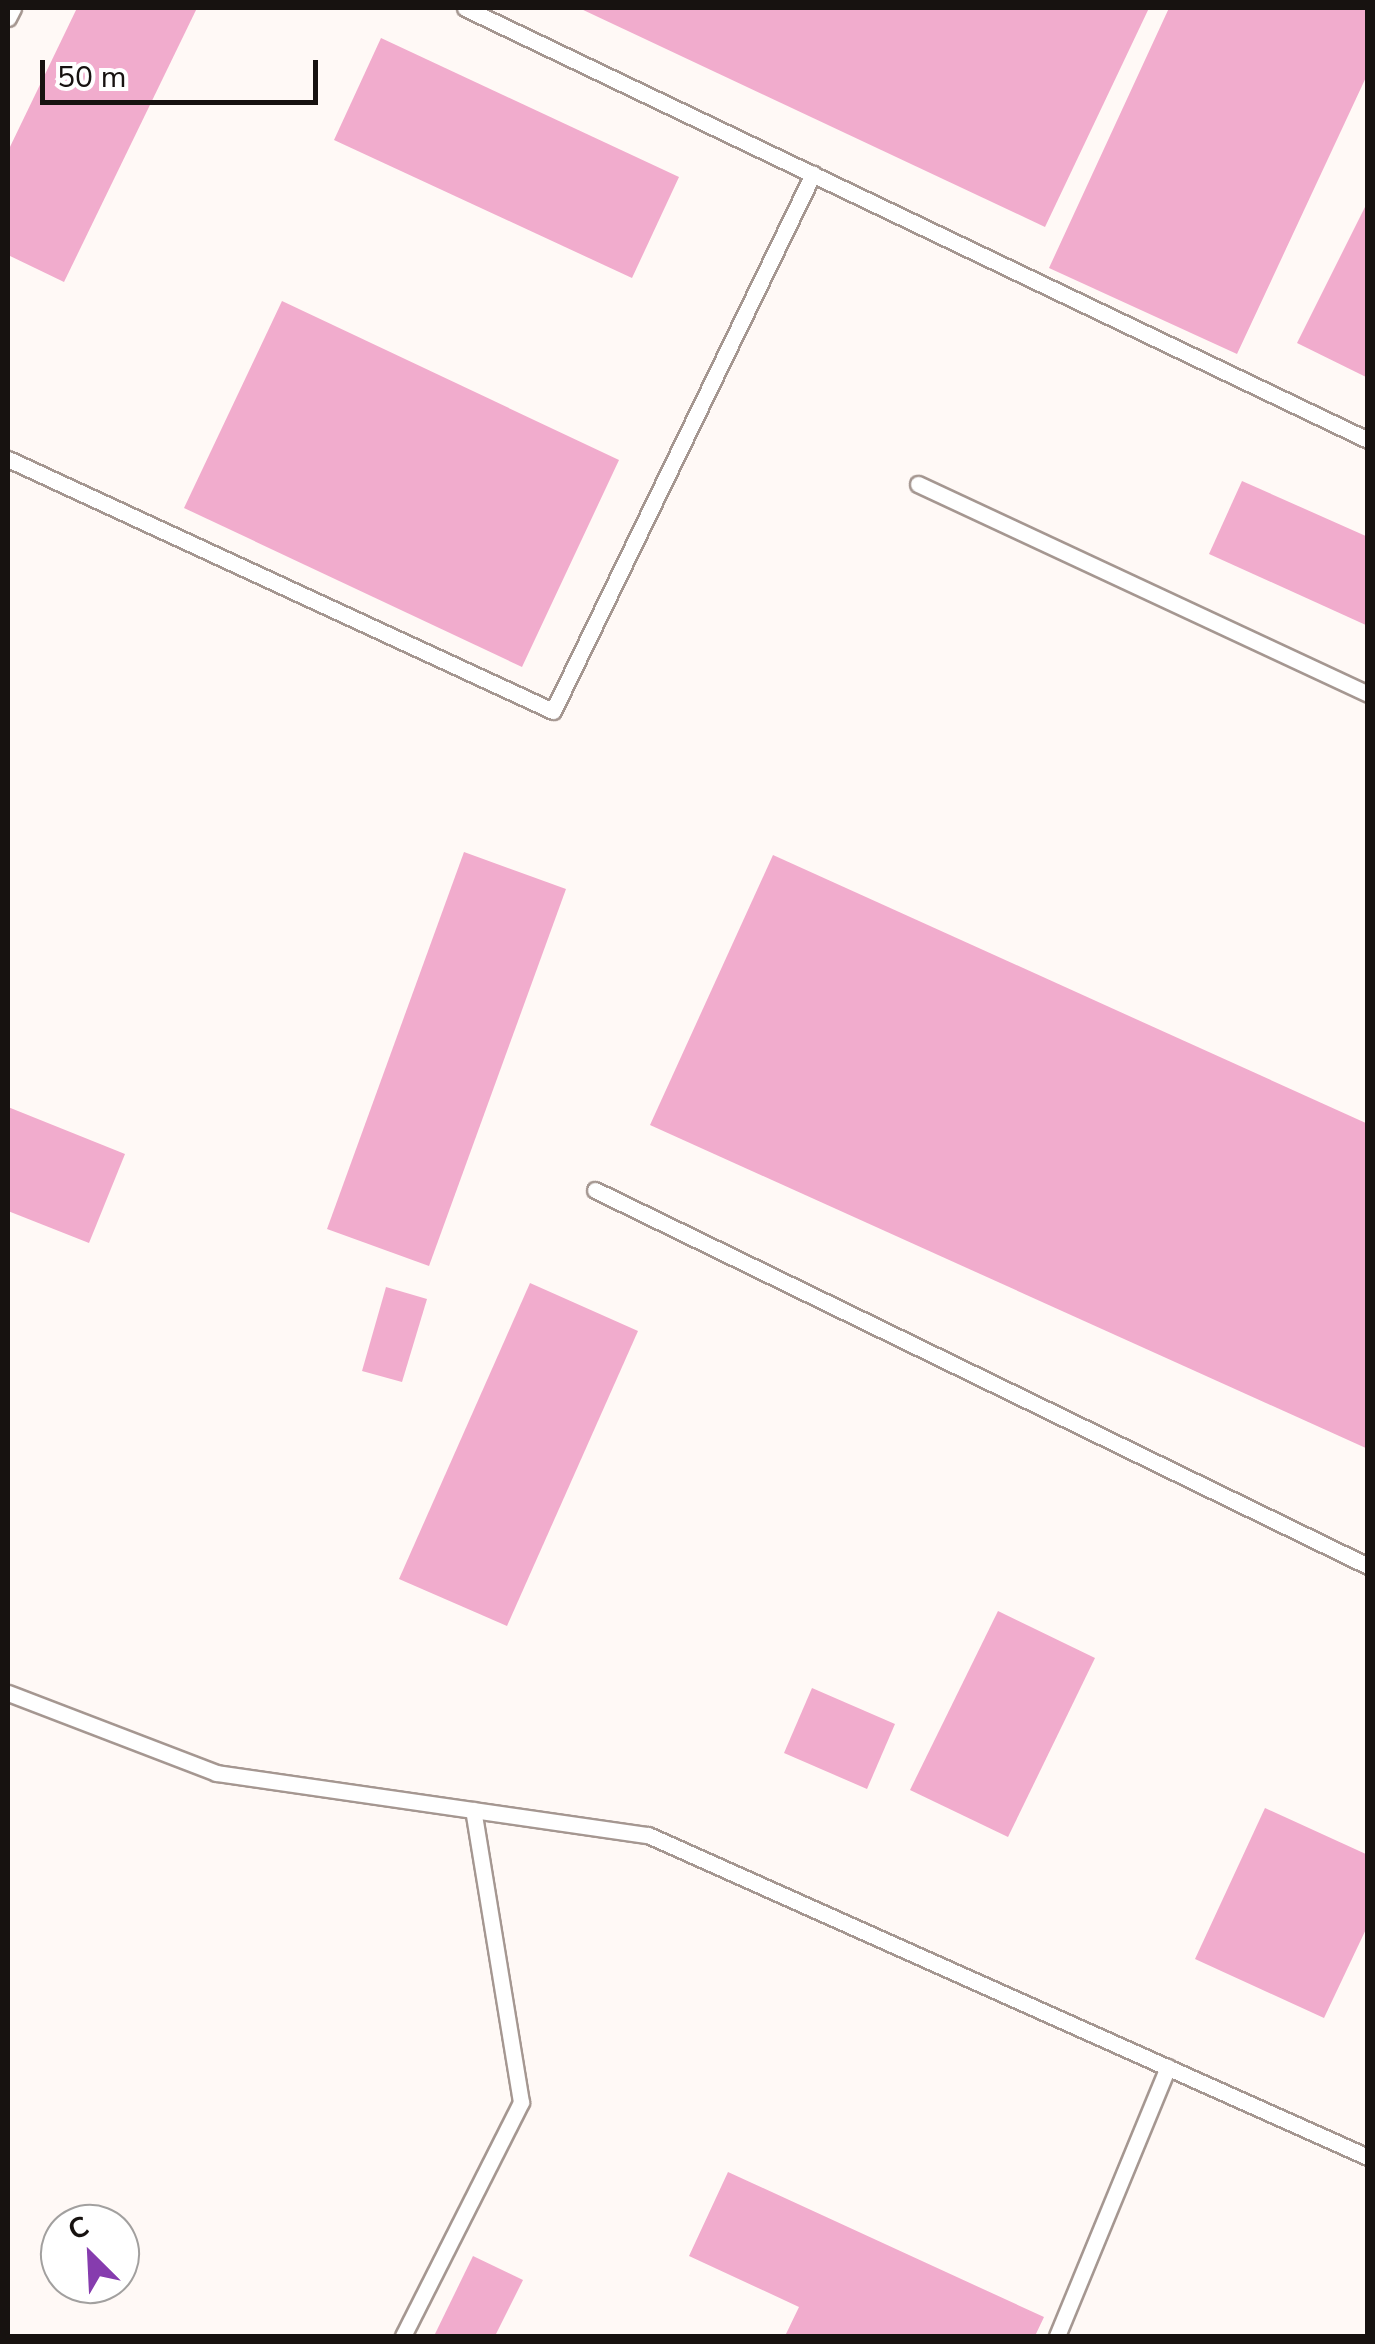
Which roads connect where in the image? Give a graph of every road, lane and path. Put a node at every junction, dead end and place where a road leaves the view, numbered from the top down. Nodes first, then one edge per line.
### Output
1 (13, 8) edge
2 (466, 8) edge
3 (8, 18) edge
4 (814, 174) junction
5 (1368, 440) edge
6 (8, 460) edge
7 (918, 484) dead end
8 (1368, 694) edge
9 (595, 1190) dead end
10 (1368, 1566) edge
11 (8, 1693) edge
12 (474, 1810) junction
13 (1168, 2066) junction
14 (1368, 2156) edge
15 (404, 2336) edge
16 (1057, 2336) edge

1 - 3 lane
2 - 4 lane
4 - 5 lane
4 - 6 lane
7 - 8 lane
9 - 10 lane
11 - 12 lane
12 - 13 lane
12 - 15 lane
13 - 14 lane
13 - 16 lane

